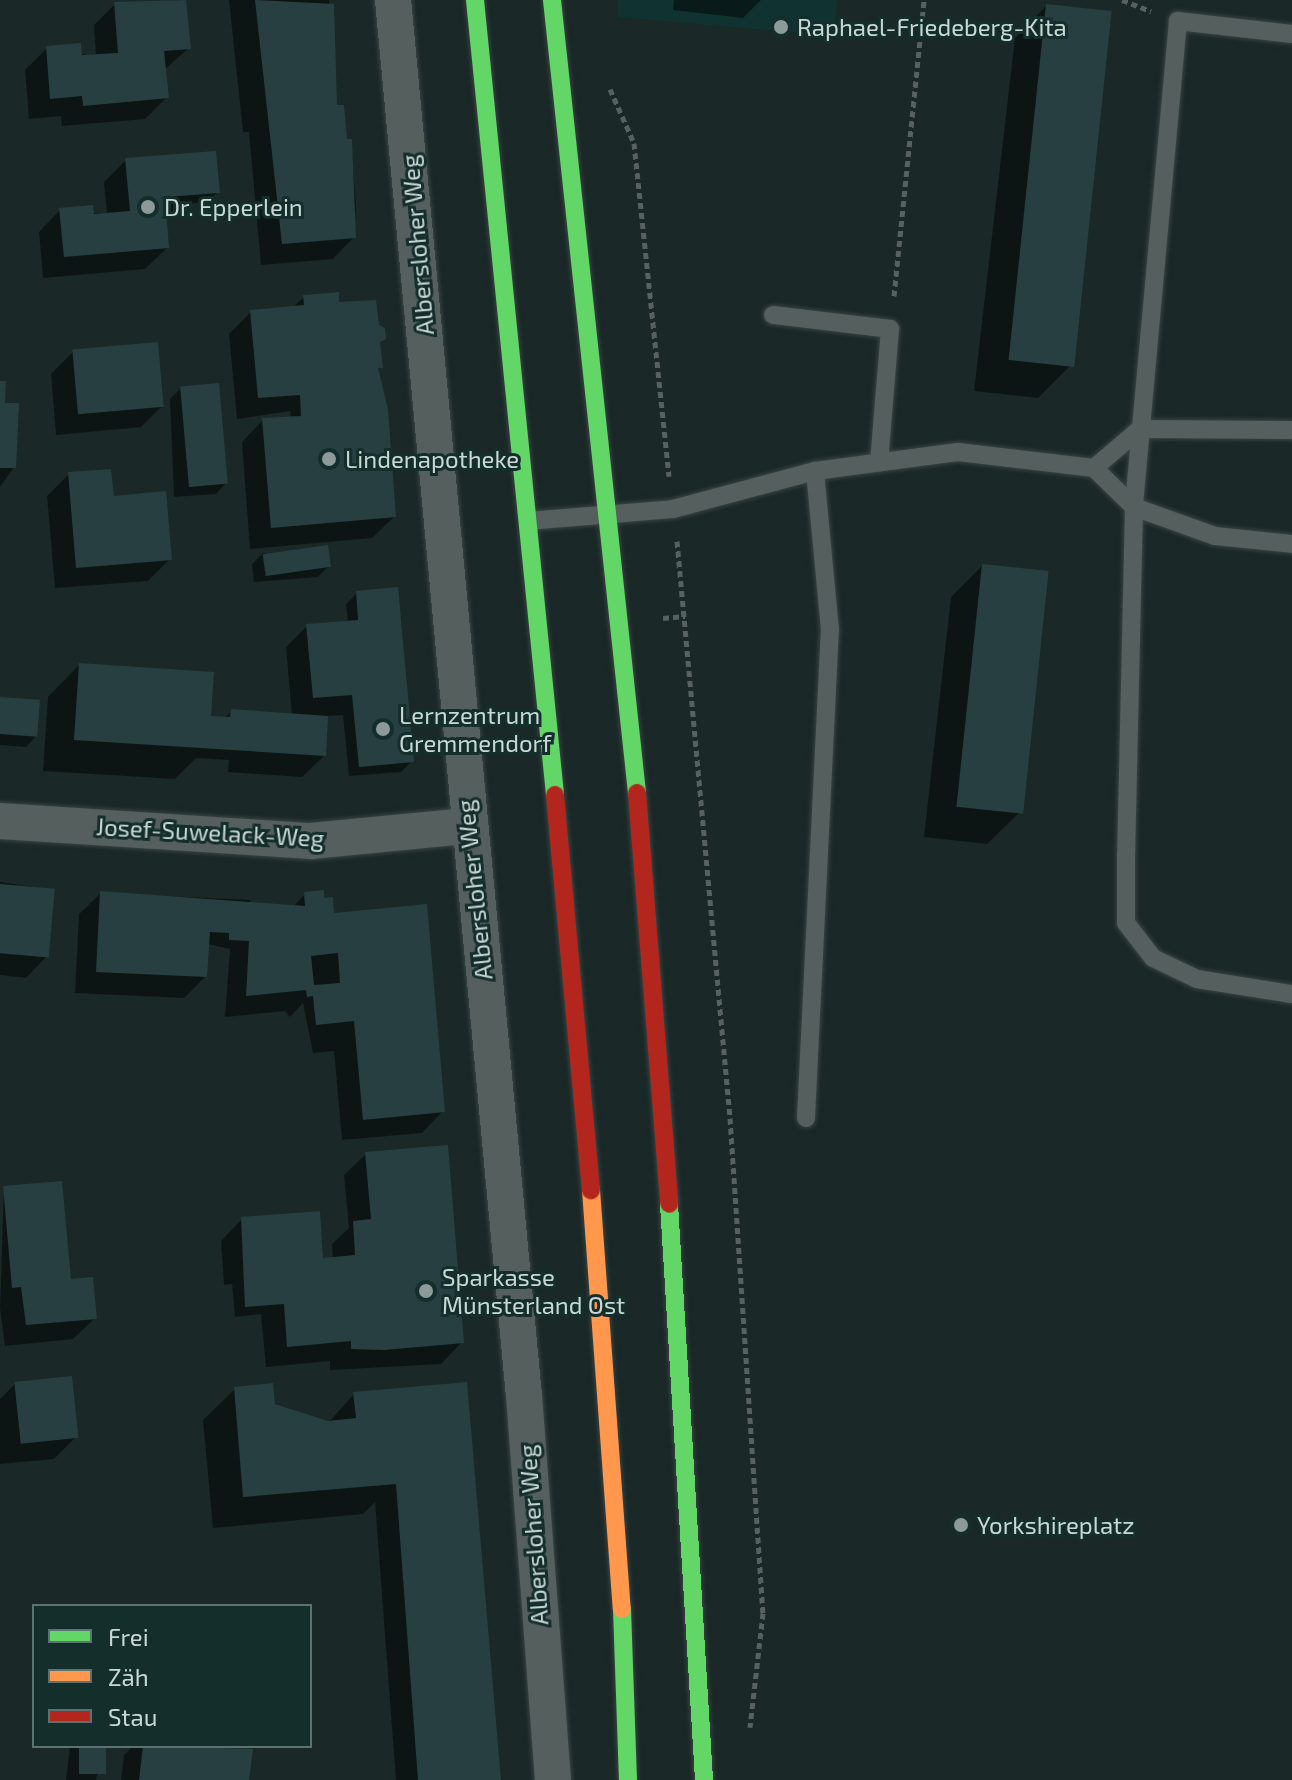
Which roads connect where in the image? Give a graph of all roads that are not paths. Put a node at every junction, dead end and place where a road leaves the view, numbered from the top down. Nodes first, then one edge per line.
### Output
1 (393, 0) edge
2 (475, 0) edge
3 (552, 0) edge
4 (1292, 34) edge
5 (773, 315) dead end
6 (1140, 429) junction
7 (1292, 430) edge
8 (879, 463) junction
9 (1094, 468) junction
10 (815, 471) junction
11 (1134, 507) junction
12 (608, 514) junction
13 (528, 521) junction
14 (1292, 544) edge
15 (0, 821) edge
16 (467, 826) junction
17 (1292, 994) edge
18 (806, 1118) dead end
19 (553, 1780) edge
20 (628, 1780) edge
21 (704, 1780) edge

1 - 16 street, Albersloher Weg
2 - 13 main road
3 - 12 main road
4 - 6 lane
5 - 8 lane
6 - 7 lane
6 - 9 lane
6 - 11 lane
8 - 9 lane
8 - 10 lane
9 - 11 lane
10 - 12 lane
10 - 18 lane
11 - 14 lane
11 - 17 lane
12 - 13 lane
12 - 21 main road
13 - 20 main road
15 - 16 street, Josef-Suwelack-Weg
16 - 19 street, Albersloher Weg

